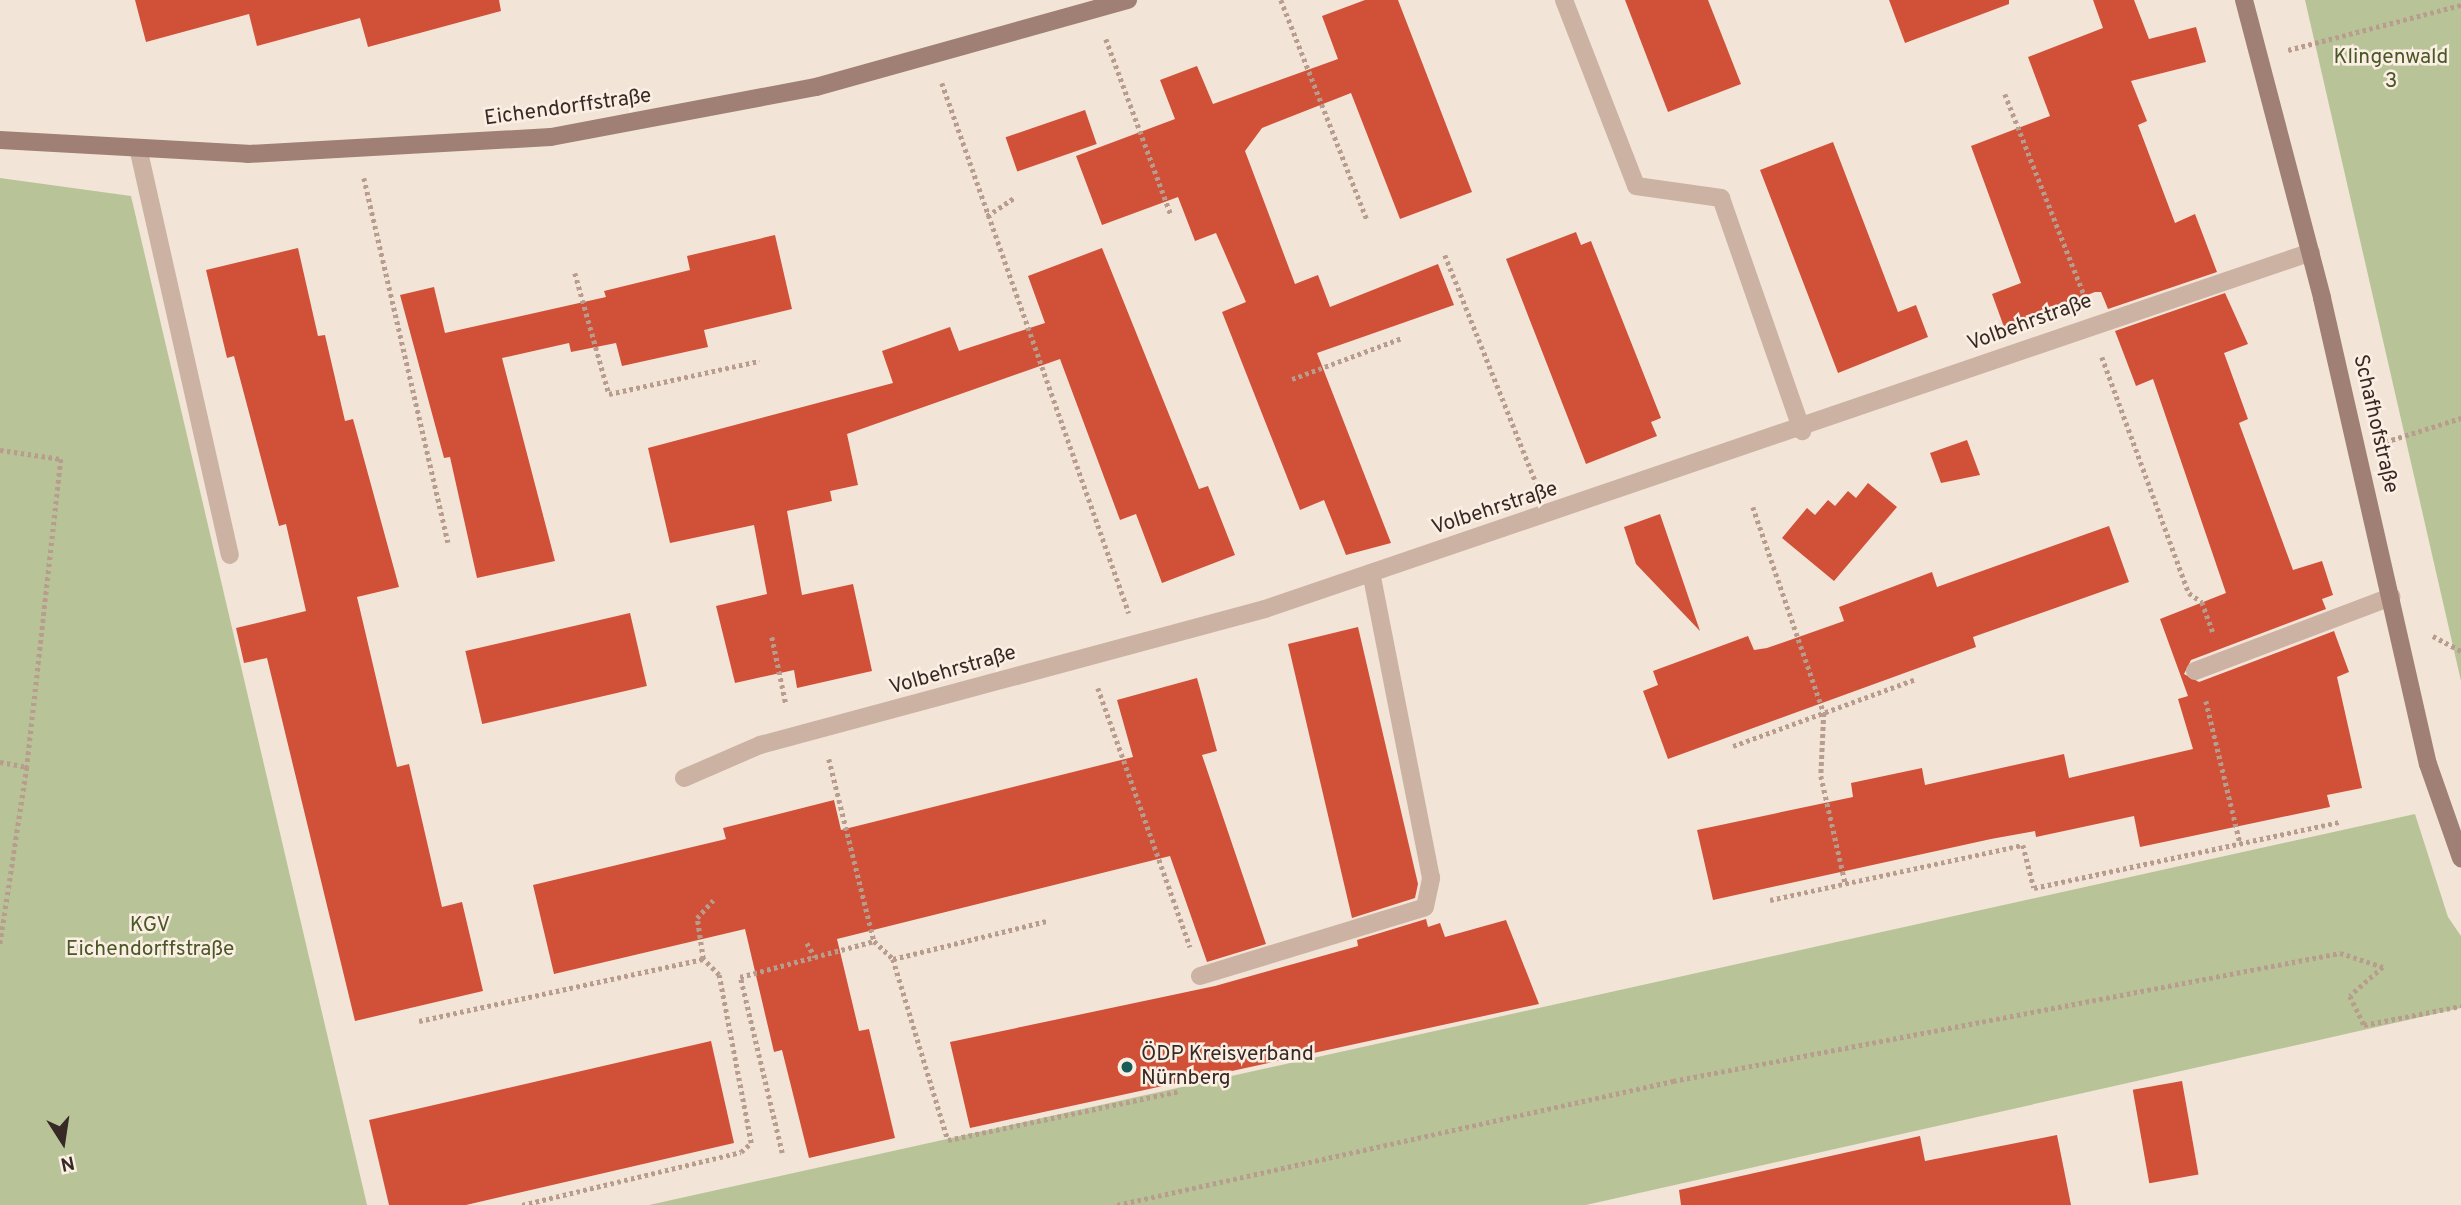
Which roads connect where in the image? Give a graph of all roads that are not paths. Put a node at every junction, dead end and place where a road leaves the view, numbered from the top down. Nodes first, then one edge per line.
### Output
1 (1128, 0) edge
2 (1563, 0) edge
3 (2244, 0) edge
4 (0, 140) edge
5 (139, 152) junction
6 (2311, 252) junction
7 (1802, 431) junction
8 (230, 555) dead end
9 (1371, 573) junction
10 (2390, 597) junction
11 (2195, 671) road end
12 (684, 778) dead end
13 (2461, 858) edge
14 (1200, 976) road end

1 - 5 street, Eichendorffstraße
2 - 7 street
3 - 6 street, Schafhofstraße
4 - 5 street, Eichendorffstraße
5 - 8 street
6 - 7 street, Volbehrstraße
6 - 10 street, Schafhofstraße
7 - 9 street, Volbehrstraße
9 - 12 street, Volbehrstraße
9 - 14 street
10 - 11 street
10 - 13 street, Schafhofstraße

